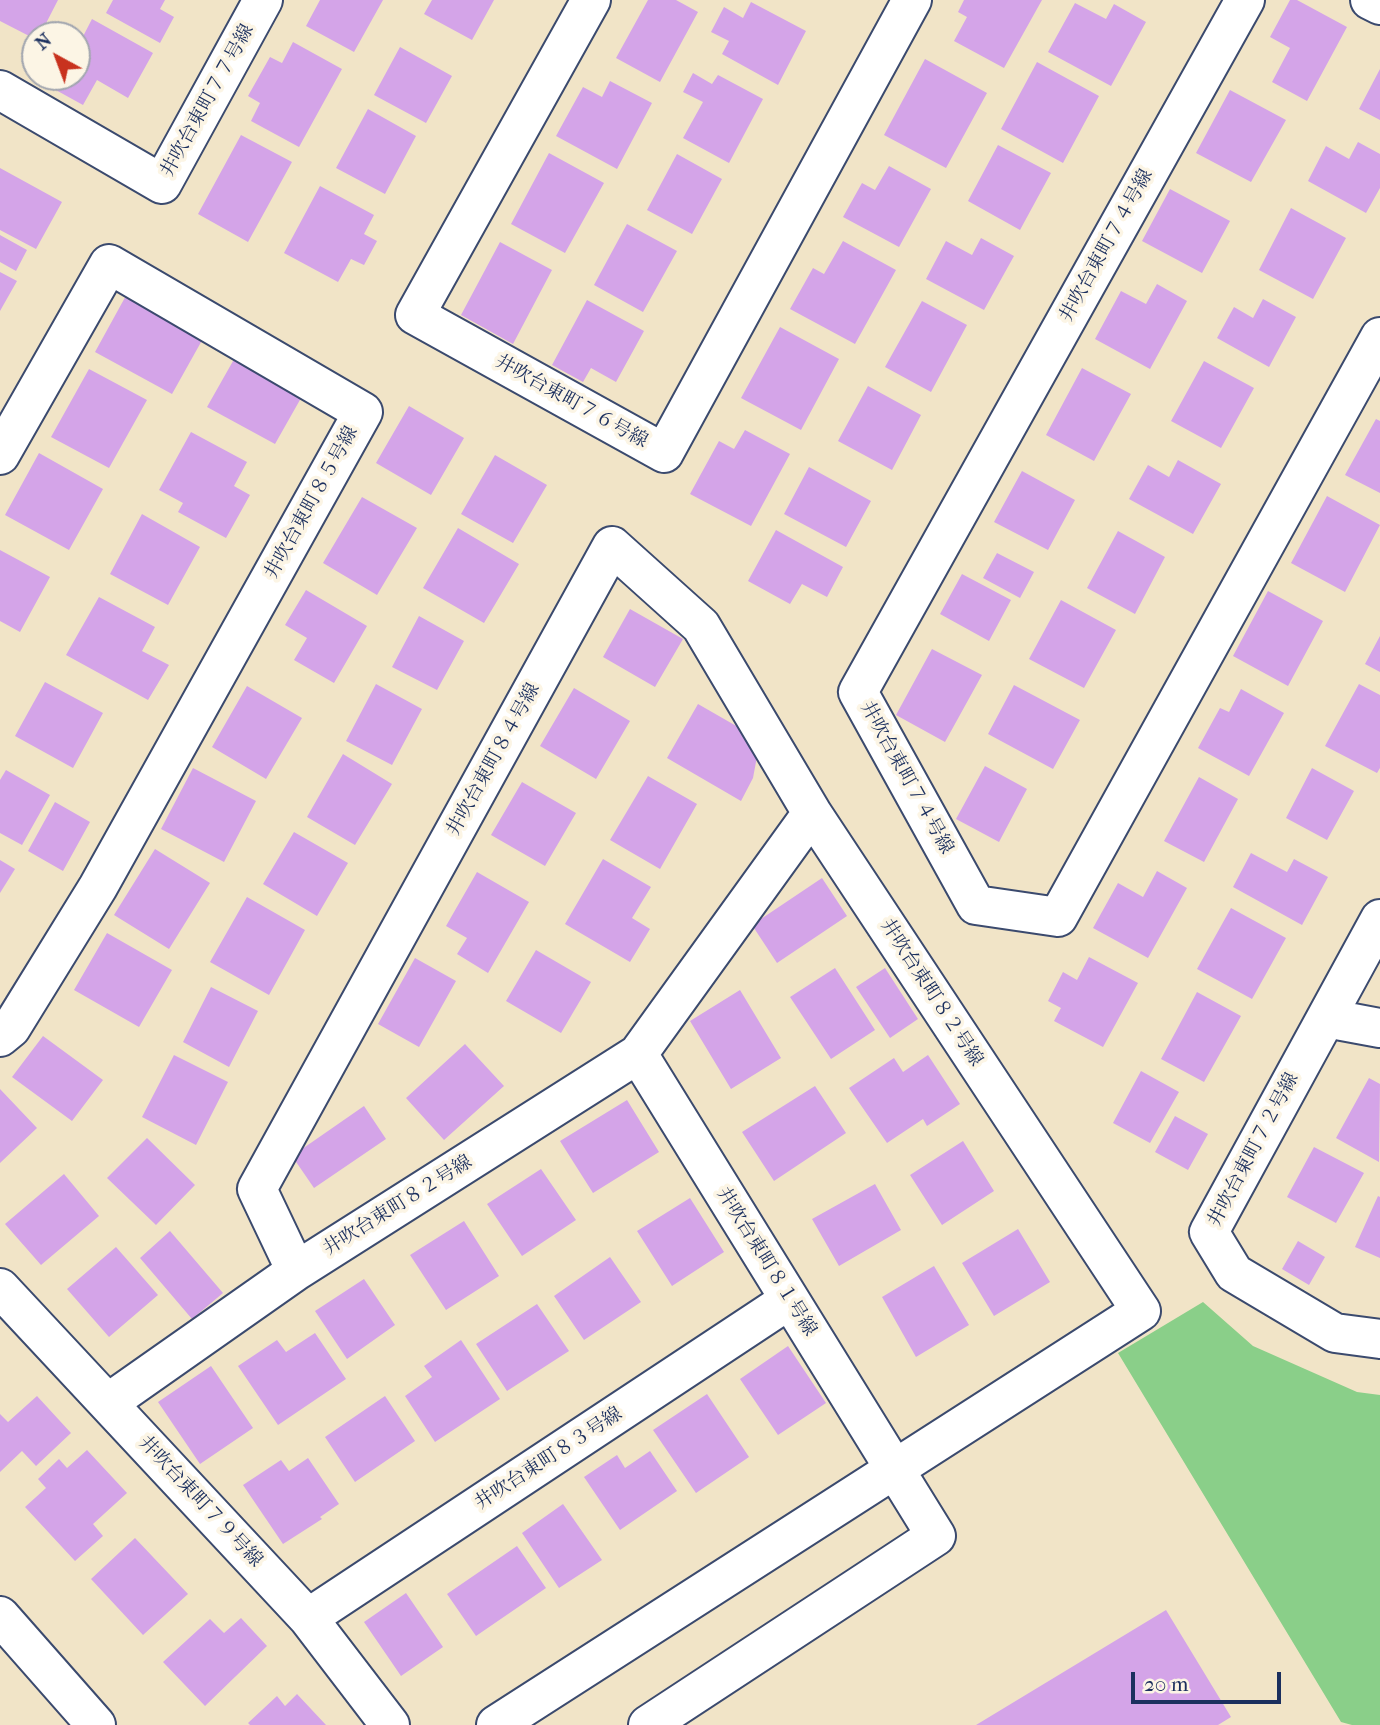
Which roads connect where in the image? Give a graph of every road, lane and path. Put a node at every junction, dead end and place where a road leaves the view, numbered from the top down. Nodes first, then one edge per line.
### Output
1 (263, 0) edge
2 (591, 0) edge
3 (912, 0) edge
4 (1245, 0) edge
5 (1370, 0) edge
6 (1380, 5) edge
7 (0, 90) edge
8 (1380, 337) edge
9 (0, 455) edge
10 (812, 813) junction
11 (1380, 919) edge
12 (1326, 1018) junction
13 (1380, 1028) edge
14 (0, 1037) edge
15 (638, 1054) junction
16 (296, 1271) junction
17 (0, 1287) edge
18 (789, 1300) junction
19 (1380, 1339) edge
20 (108, 1403) junction
21 (894, 1470) junction
22 (0, 1616) edge
23 (308, 1618) junction
24 (96, 1725) edge
25 (390, 1725) edge
26 (496, 1725) edge
27 (648, 1725) edge

1 - 7 street, 井吹台東町７７号線
2 - 3 street, 井吹台東町７６号線
4 - 8 street, 井吹台東町７４号線
5 - 6 street
9 - 14 street, 井吹台東町８５号線
10 - 15 street, 井吹台東町８２号線
10 - 16 street, 井吹台東町８４号線
10 - 21 street, 井吹台東町８２号線
11 - 12 street, 井吹台東町７２号線
12 - 13 street
12 - 19 street, 井吹台東町７２号線
15 - 16 street, 井吹台東町８２号線
15 - 18 street, 井吹台東町８１号線
16 - 20 street, 井吹台東町８２号線
17 - 20 street, 井吹台東町７９号線
18 - 21 street, 井吹台東町８１号線
18 - 23 street, 井吹台東町８３号線
20 - 23 street, 井吹台東町７９号線
21 - 26 street, 井吹台東町８２号線
21 - 27 street, 井吹台東町８１号線
22 - 24 street
23 - 25 street, 井吹台東町７９号線

